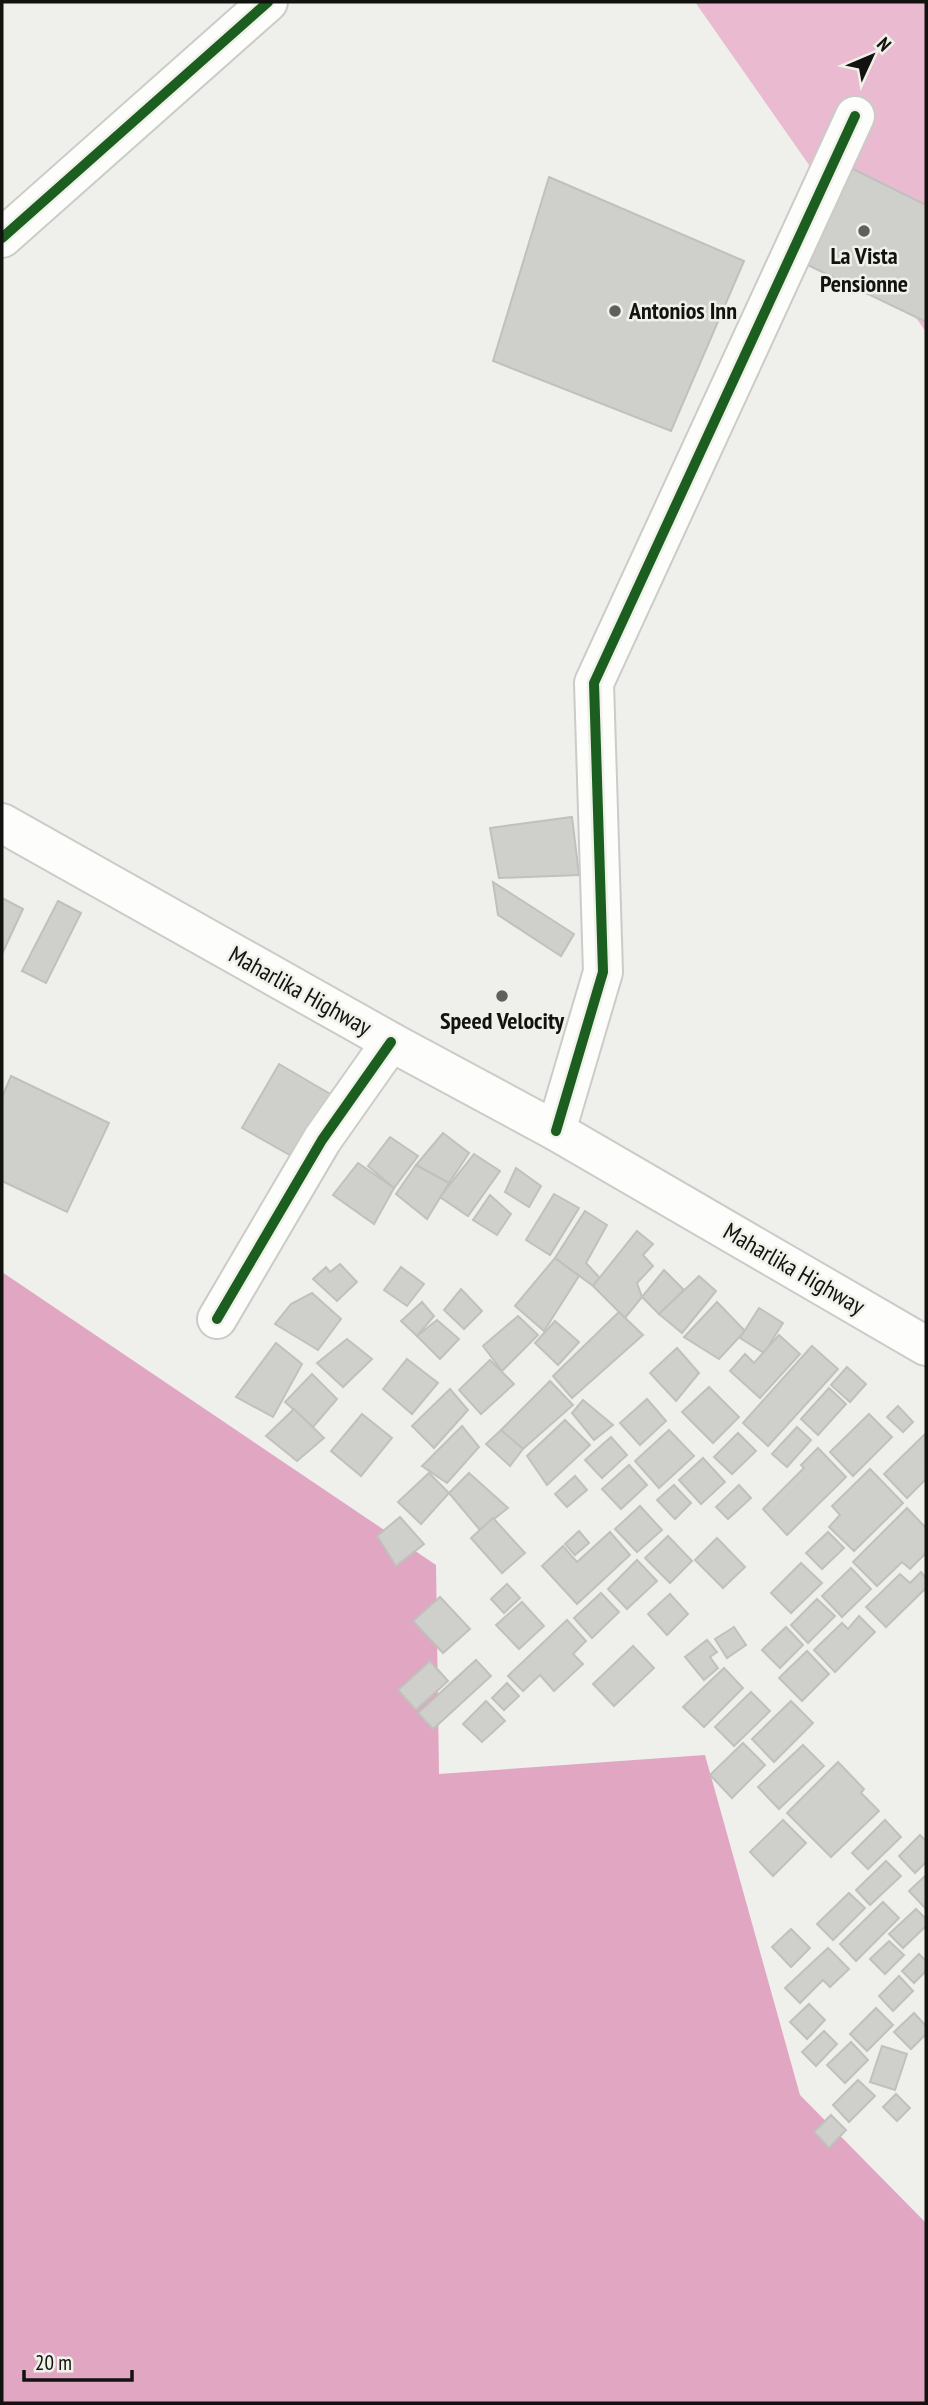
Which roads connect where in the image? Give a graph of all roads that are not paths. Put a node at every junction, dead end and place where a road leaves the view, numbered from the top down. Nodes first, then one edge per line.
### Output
1 (268, 2) edge
2 (855, 116) dead end
3 (2, 237) edge
4 (2, 823) edge
5 (391, 1042) junction
6 (556, 1132) junction
7 (217, 1319) dead end
8 (926, 1346) edge

1 - 3 street
2 - 6 street
4 - 5 street, Maharlika Highway
5 - 6 street, Maharlika Highway
5 - 7 street
6 - 8 street, Maharlika Highway

